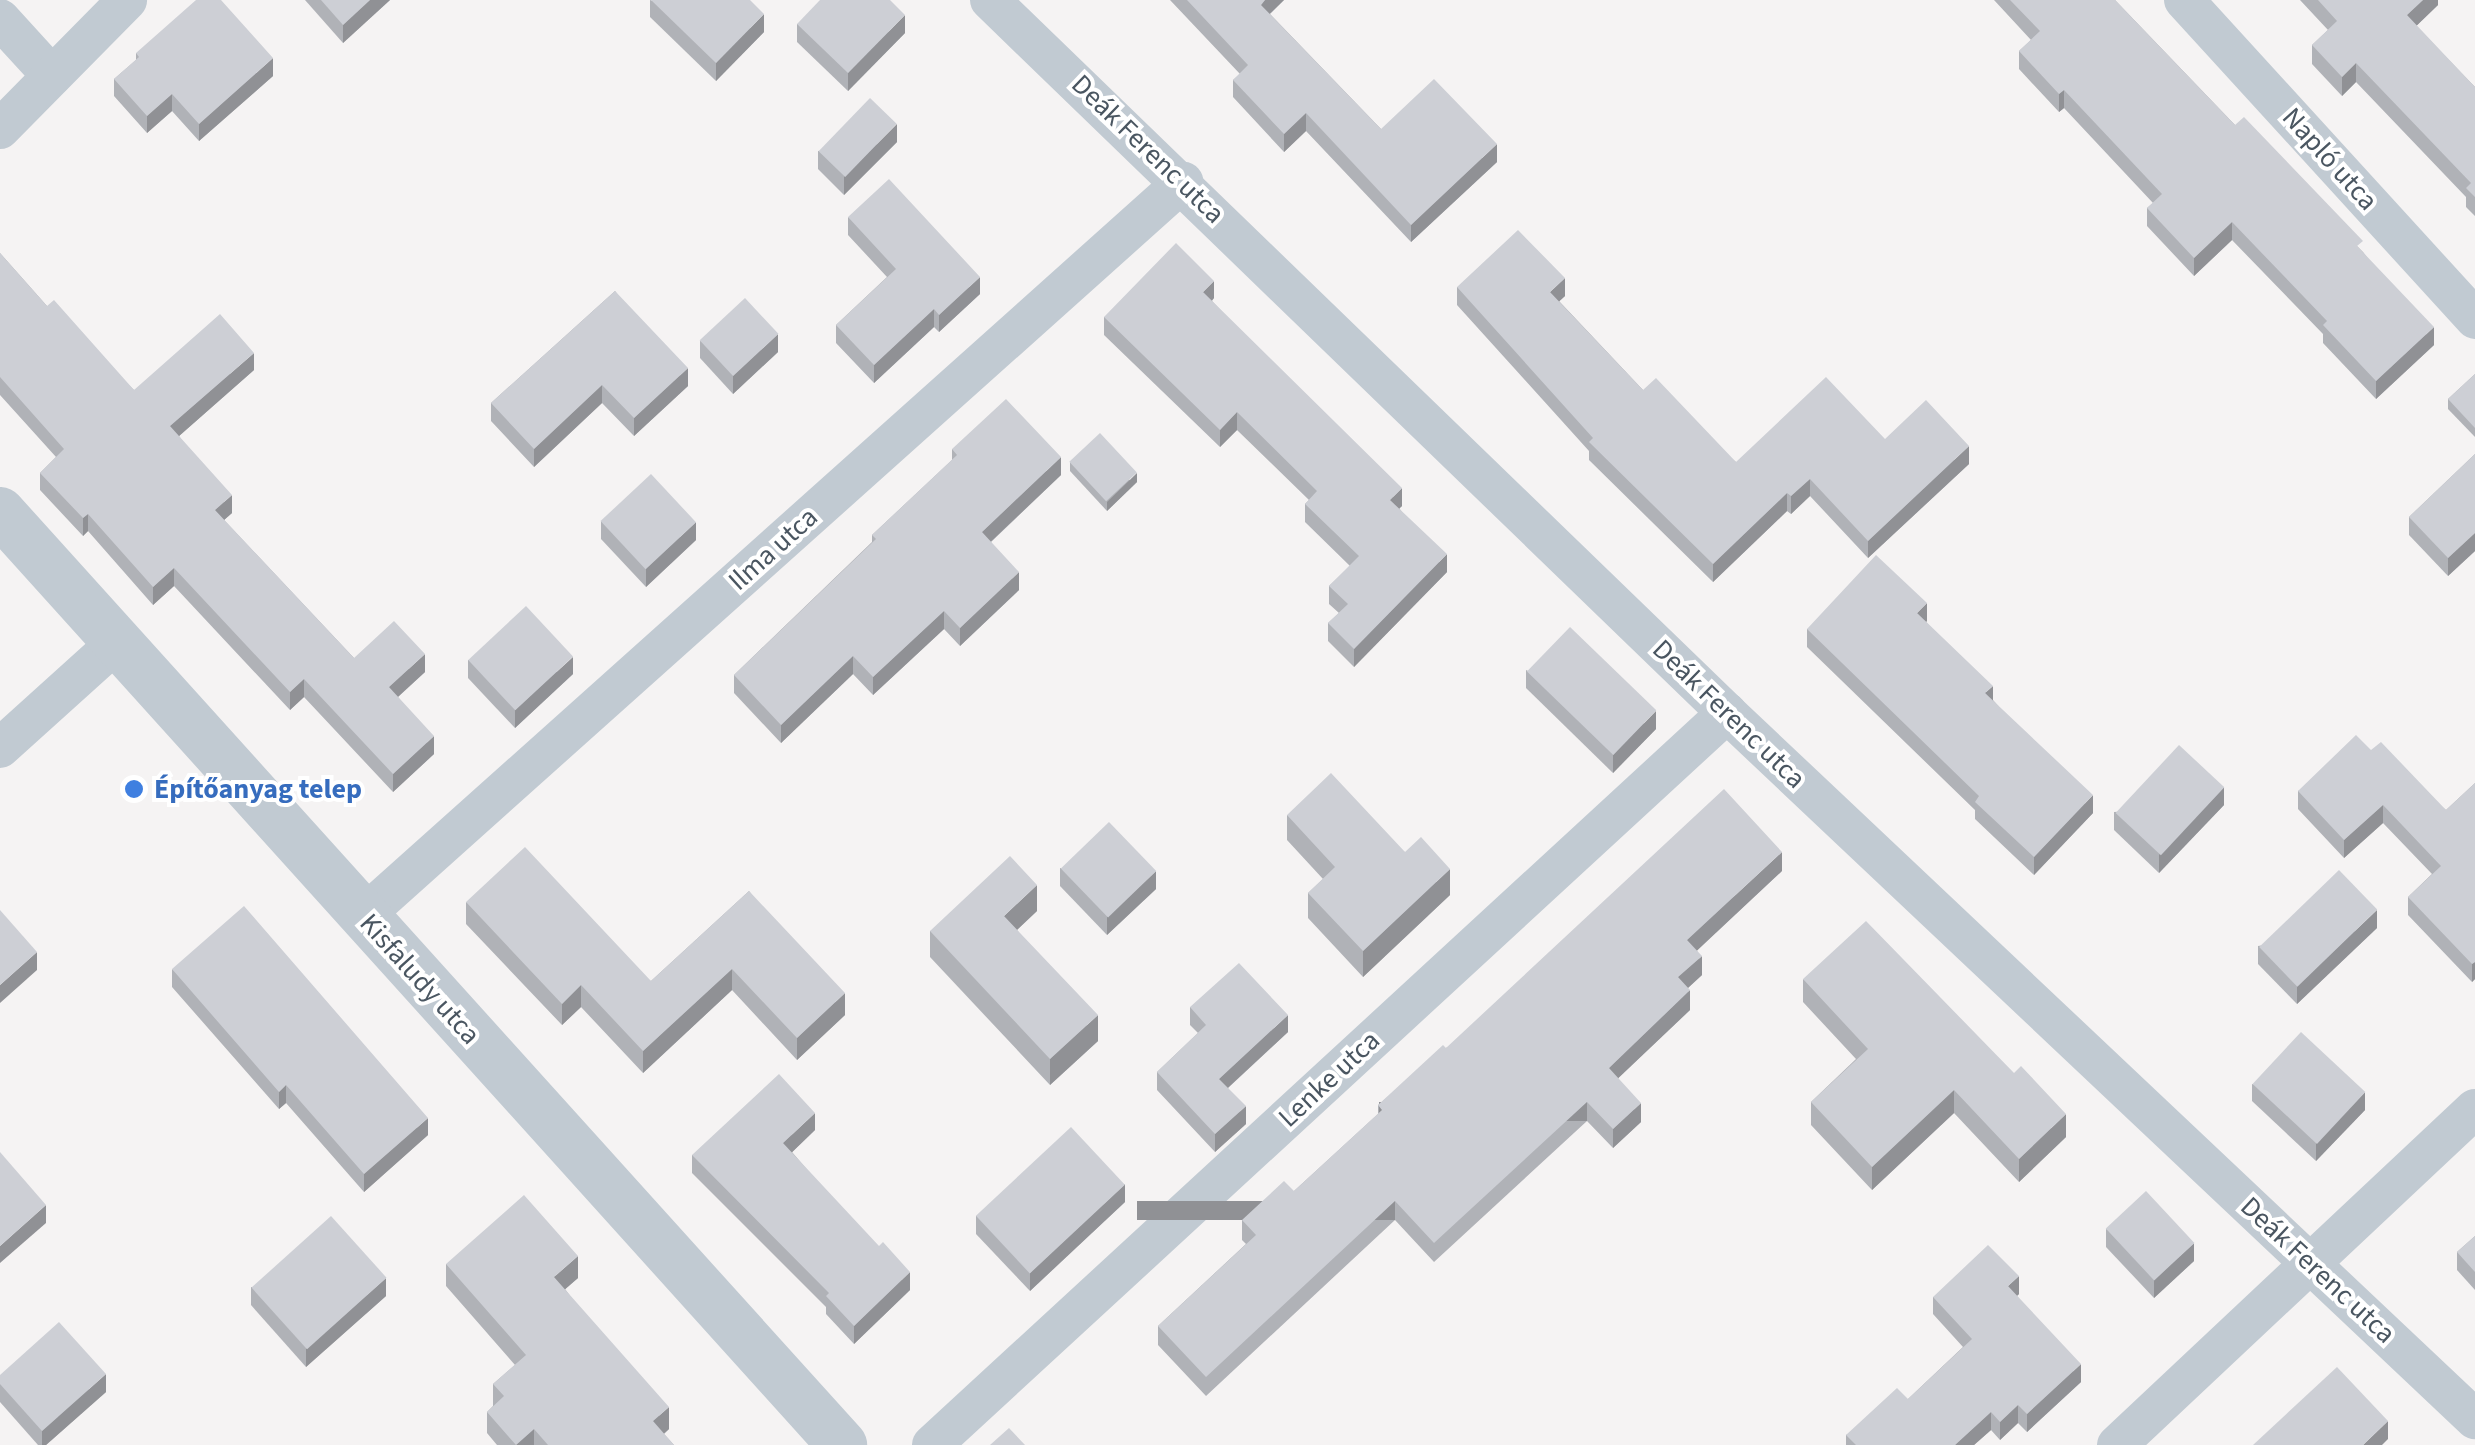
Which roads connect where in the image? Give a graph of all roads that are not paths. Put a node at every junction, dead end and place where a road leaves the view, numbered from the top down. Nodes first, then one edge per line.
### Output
1 (127, 0) edge
2 (990, 0) edge
3 (2184, 0) edge
4 (0, 19) edge
5 (52, 76) junction
6 (0, 129) edge
7 (1182, 182) junction
8 (2475, 319) edge
9 (0, 512) edge
10 (116, 644) junction
11 (1726, 713) junction
12 (0, 748) edge
13 (363, 916) junction
14 (2475, 1109) edge
15 (2310, 1262) junction
16 (2475, 1420) edge
17 (842, 1445) edge
18 (932, 1445) edge
19 (2117, 1445) edge

1 - 5 street
2 - 7 street, Deák Ferenc utca
3 - 8 street, Napló utca
4 - 5 street
5 - 6 street
7 - 11 street, Deák Ferenc utca
7 - 13 street, Ilma utca
9 - 10 street, Kisfaludy utca
10 - 12 street
10 - 13 street, Kisfaludy utca
11 - 15 street, Deák Ferenc utca
11 - 18 street, Lenke utca
13 - 17 street, Kisfaludy utca
14 - 15 street
15 - 16 street, Deák Ferenc utca
15 - 19 street

